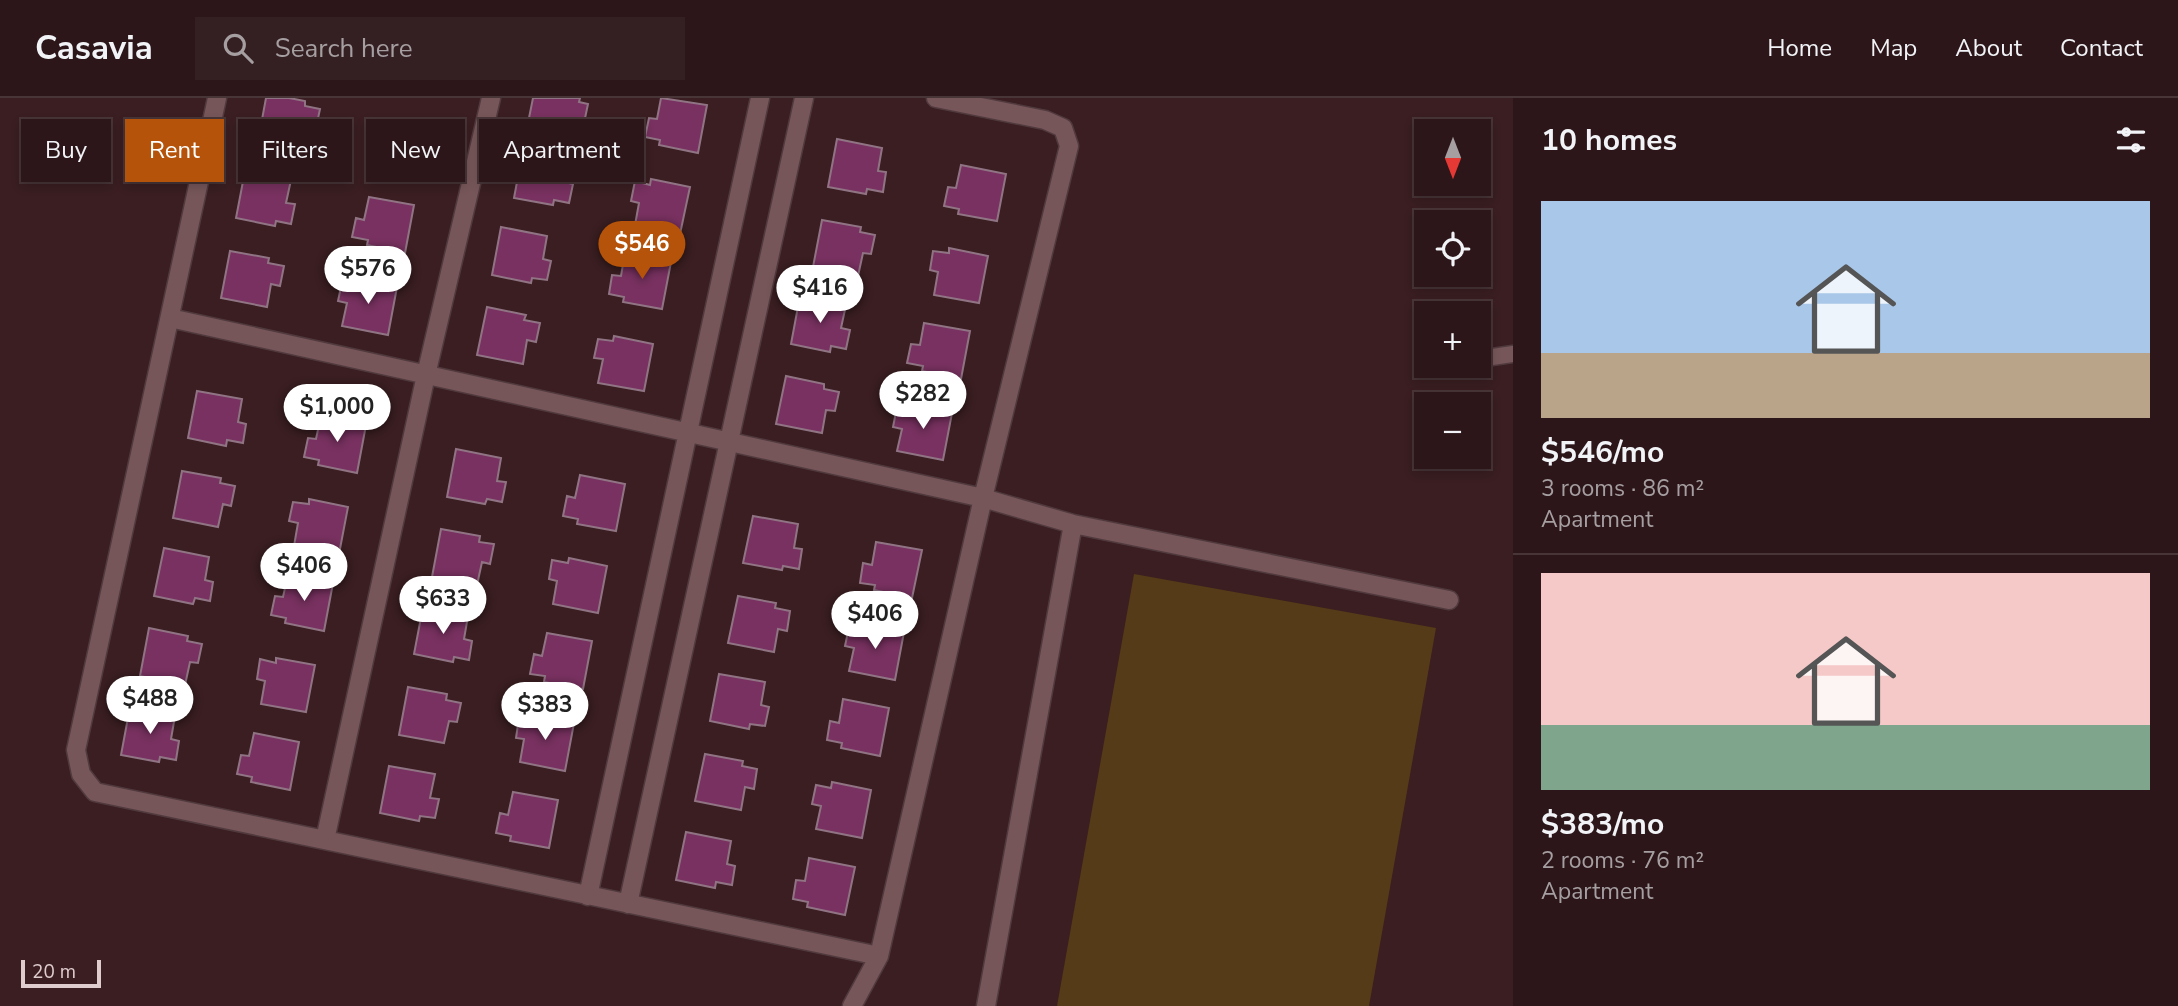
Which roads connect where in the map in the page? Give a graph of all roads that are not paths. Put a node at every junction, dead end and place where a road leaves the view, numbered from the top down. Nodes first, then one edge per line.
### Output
1 (217, 98) edge
2 (491, 98) edge
3 (760, 98) edge
4 (804, 98) edge
5 (936, 98) edge
6 (170, 318) junction
7 (1513, 354) edge
8 (1491, 357) edge
9 (426, 375) junction
10 (688, 433) junction
11 (729, 442) junction
12 (983, 498) junction
13 (1073, 524) junction
14 (1449, 600) dead end
15 (325, 840) junction
16 (588, 896) junction
17 (628, 904) junction
18 (879, 956) junction
19 (852, 1006) edge
20 (986, 1006) edge

1 - 6 street
2 - 9 street
3 - 10 street
4 - 11 street
5 - 12 street
6 - 9 street
6 - 15 street
7 - 8 lane
9 - 10 street
9 - 15 street
10 - 11 street
10 - 16 street
11 - 12 street
11 - 17 street
12 - 13 street
12 - 18 street
13 - 14 street
13 - 20 street
15 - 16 street
16 - 17 street
17 - 18 street
18 - 19 street

